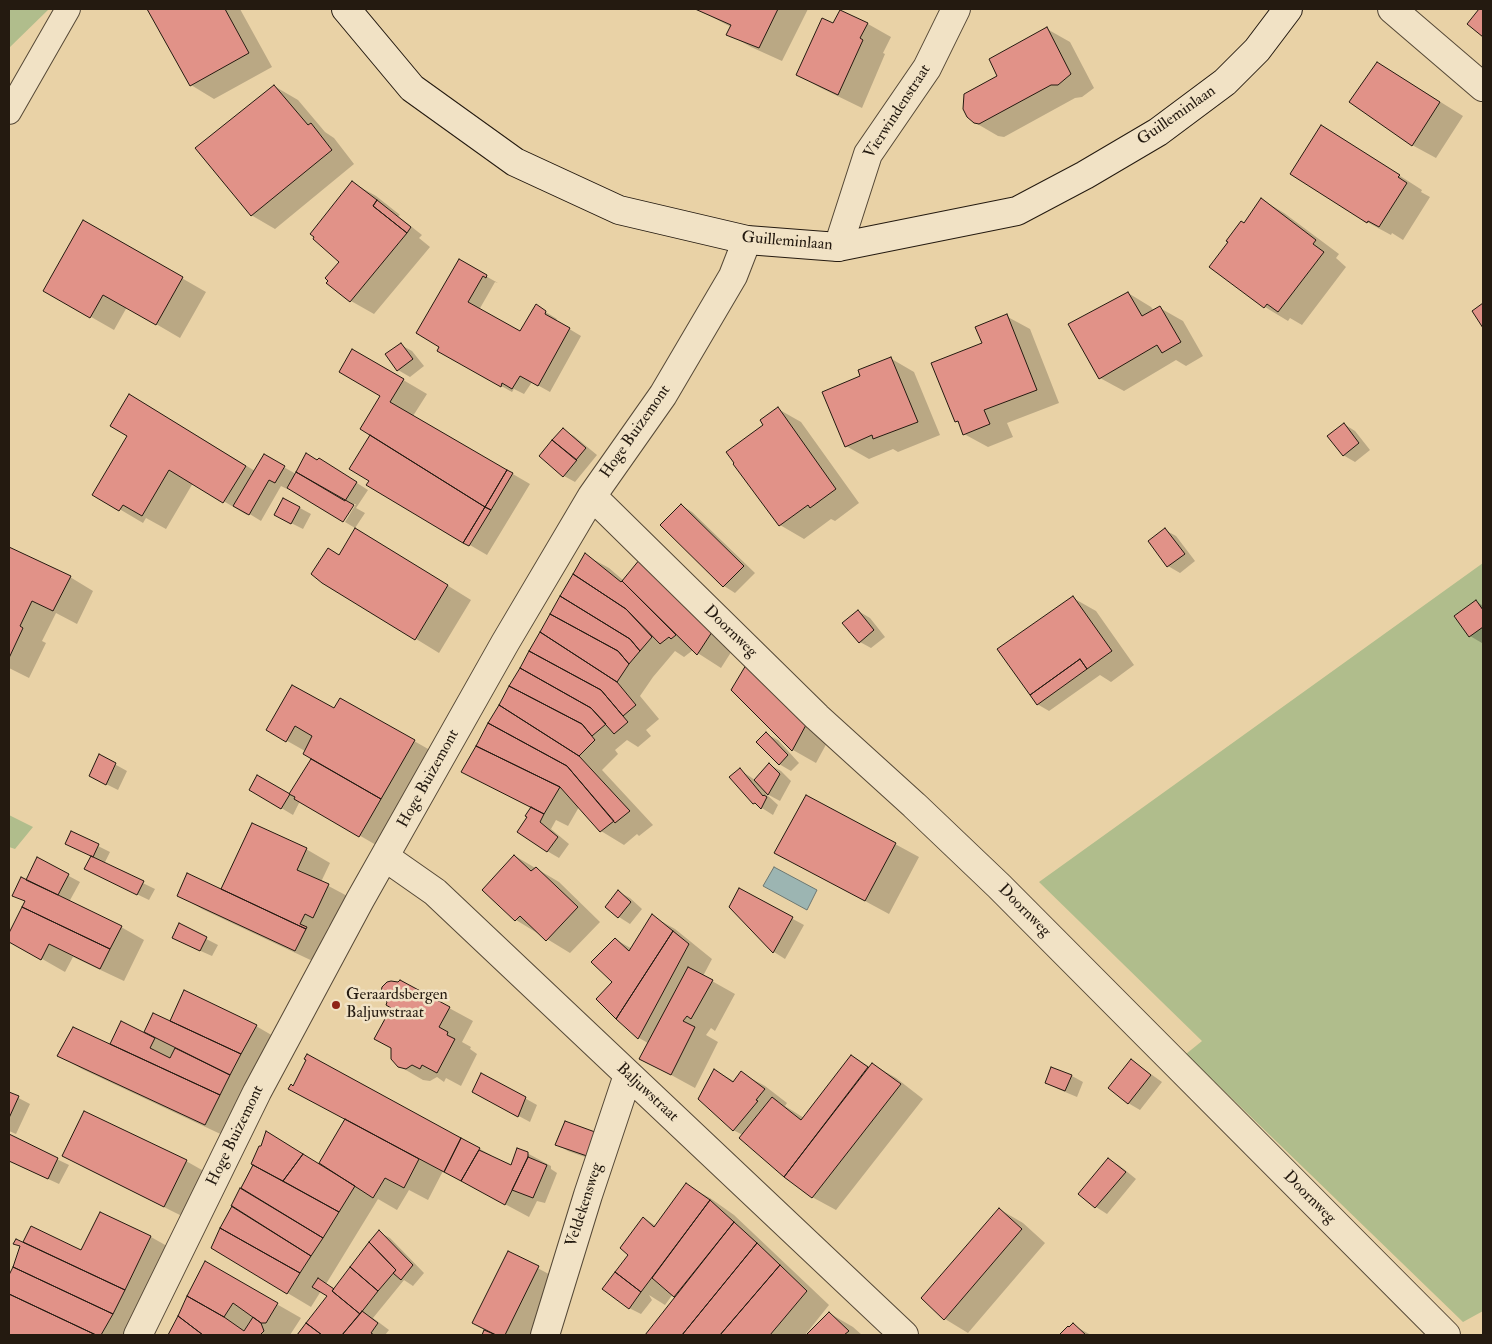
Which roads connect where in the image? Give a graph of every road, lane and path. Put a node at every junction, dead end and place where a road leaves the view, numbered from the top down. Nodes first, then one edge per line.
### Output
1 (68, 9) edge
2 (346, 9) edge
3 (956, 9) edge
4 (1288, 9) edge
5 (1392, 9) edge
6 (1483, 87) edge
7 (9, 112) edge
8 (747, 240) junction
9 (838, 247) junction
10 (592, 496) junction
11 (384, 857) junction
12 (628, 1075) junction
13 (138, 1335) edge
14 (545, 1335) edge
15 (904, 1335) edge
16 (1446, 1335) edge

1 - 7 lane
2 - 8 street, Guilleminlaan
3 - 9 street, Vierwindenstraat
4 - 9 street, Guilleminlaan
5 - 6 street
8 - 9 street, Guilleminlaan
8 - 10 street, Hoge Buizemont
10 - 11 street, Hoge Buizemont
10 - 16 street, Doornweg
11 - 12 street, Baljuwstraat
11 - 13 street, Hoge Buizemont
12 - 14 street, Veldekensweg
12 - 15 street, Baljuwstraat

